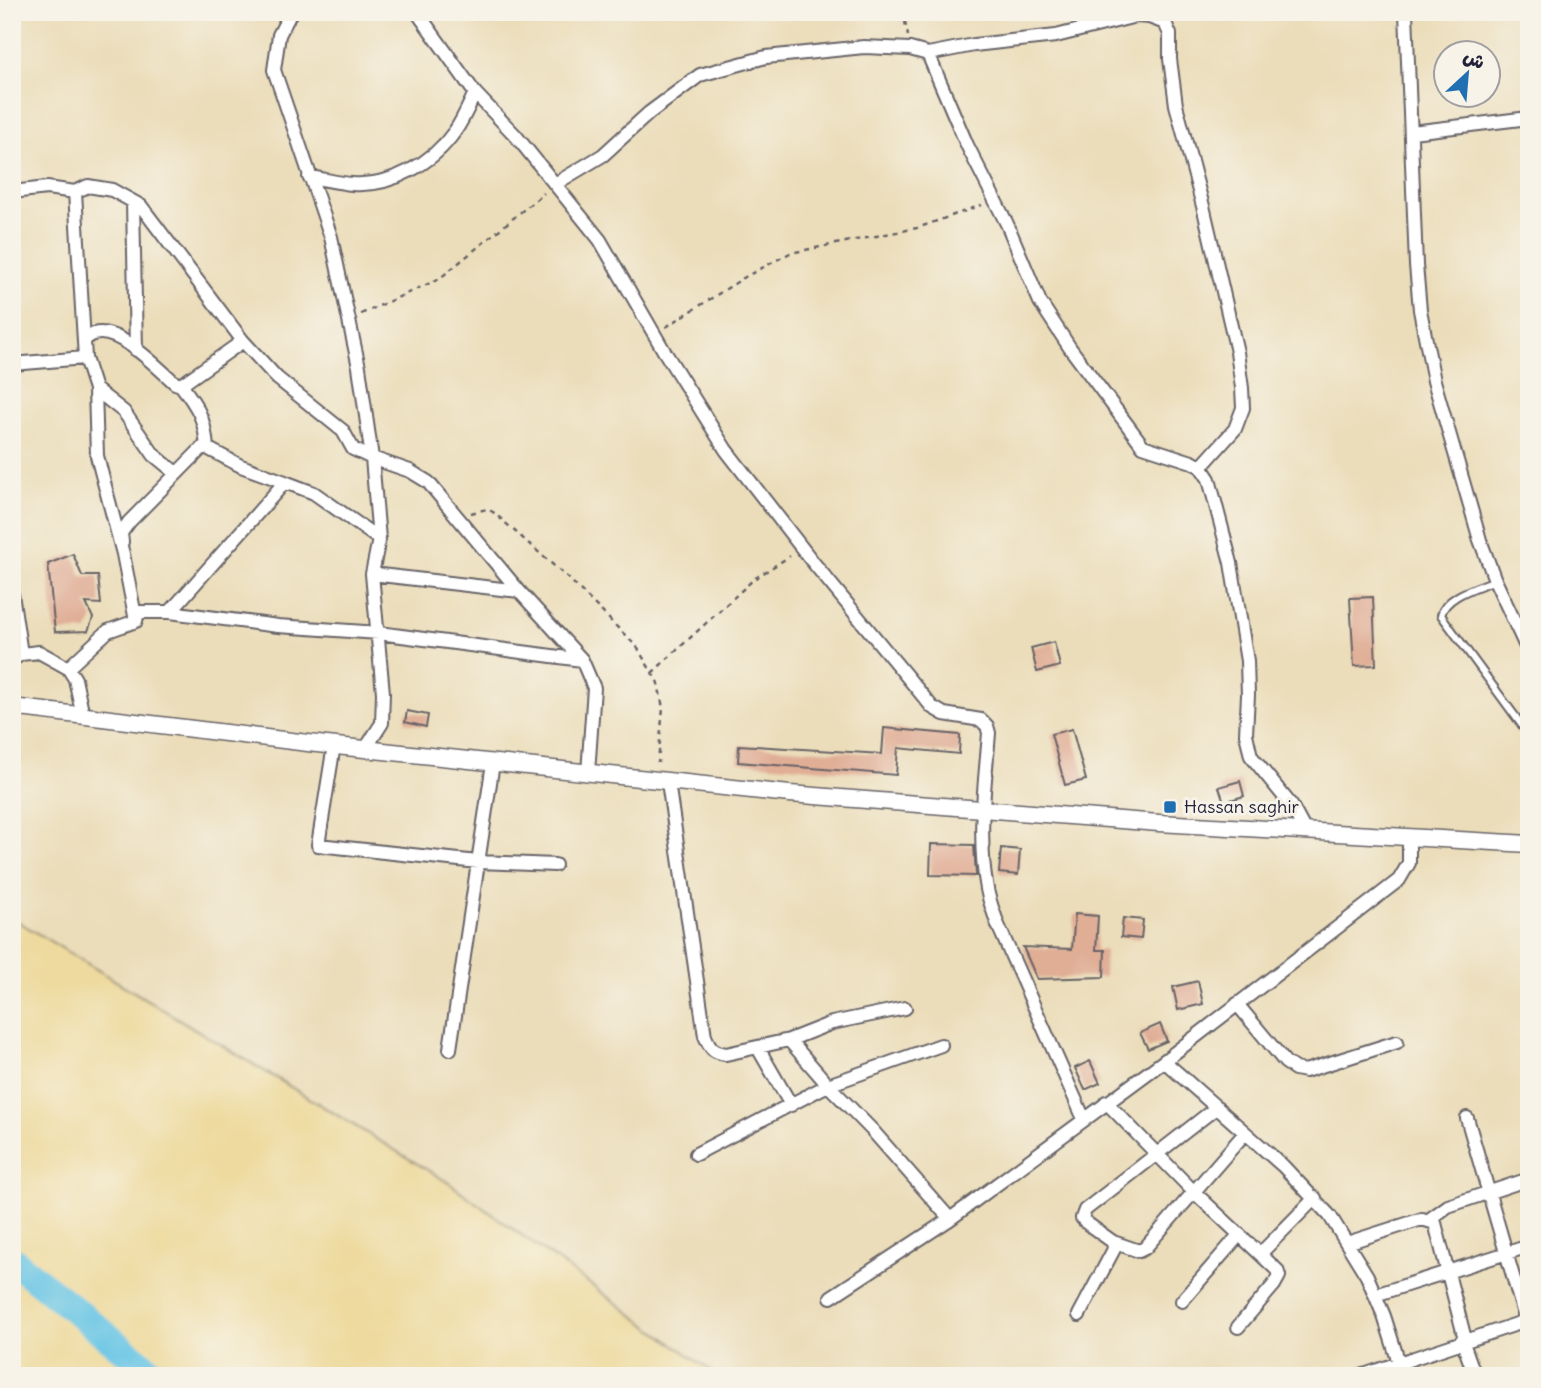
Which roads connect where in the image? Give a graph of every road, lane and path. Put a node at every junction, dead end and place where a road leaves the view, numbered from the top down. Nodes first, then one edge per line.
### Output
1 (291, 12) edge
2 (417, 12) edge
3 (903, 12) edge
4 (1406, 12) edge
5 (910, 50) junction
6 (928, 54) junction
7 (475, 93) junction
8 (1529, 118) edge
9 (1412, 132) junction
10 (309, 177) junction
11 (555, 184) junction
12 (75, 191) junction
13 (12, 192) edge
14 (995, 200) junction
15 (133, 202) junction
16 (349, 320) junction
17 (654, 335) junction
18 (84, 340) junction
19 (243, 341) junction
20 (136, 350) junction
21 (85, 358) junction
22 (12, 364) edge
23 (181, 385) junction
24 (94, 389) junction
25 (207, 448) junction
26 (372, 458) junction
27 (1200, 467) junction
28 (176, 473) junction
29 (285, 482) junction
30 (458, 519) junction
31 (379, 540) junction
32 (802, 548) junction
33 (123, 554) junction
34 (372, 574) junction
35 (1495, 580) junction
36 (519, 591) junction
37 (12, 594) edge
38 (170, 612) junction
39 (136, 621) junction
40 (379, 633) junction
41 (1529, 653) edge
42 (17, 657) edge
43 (582, 660) junction
44 (68, 668) junction
45 (652, 673) junction
46 (12, 707) edge
47 (83, 716) junction
48 (1529, 735) edge
49 (334, 745) junction
50 (366, 748) junction
51 (493, 762) junction
52 (588, 773) junction
53 (662, 781) junction
54 (982, 809) junction
55 (1305, 831) junction
56 (1409, 836) junction
57 (1529, 844) edge
58 (478, 862) junction
59 (555, 865) dead end
60 (1237, 1004) junction
61 (905, 1008) dead end
62 (789, 1040) junction
63 (1397, 1042) dead end
64 (942, 1045) dead end
65 (758, 1048) junction
66 (450, 1049) dead end
67 (1164, 1060) junction
68 (828, 1085) junction
69 (1107, 1102) junction
70 (791, 1105) junction
71 (1217, 1107) junction
72 (1467, 1118) dead end
73 (1084, 1119) junction
74 (1245, 1133) junction
75 (696, 1154) dead end
76 (1158, 1154) junction
77 (1529, 1179) edge
78 (1195, 1192) junction
79 (1489, 1192) junction
80 (1315, 1198) junction
81 (950, 1219) junction
82 (1430, 1219) junction
83 (1240, 1235) junction
84 (1112, 1242) junction
85 (1347, 1243) junction
86 (1529, 1246) edge
87 (1260, 1254) junction
88 (1506, 1254) junction
89 (1448, 1272) junction
90 (1375, 1295) junction
91 (831, 1297) dead end
92 (1182, 1301) dead end
93 (1079, 1315) dead end
94 (1527, 1320) edge
95 (1238, 1327) dead end
96 (1464, 1340) junction
97 (1401, 1369) edge
98 (1361, 1376) edge
99 (1475, 1376) edge

1 - 10 street
2 - 7 street
3 - 5 path
4 - 9 street
5 - 6 street
5 - 11 street
6 - 14 street
6 - 27 street
7 - 10 street
7 - 11 street
8 - 9 street
9 - 35 street
10 - 16 street
11 - 16 path
11 - 17 street
12 - 13 street
12 - 15 street
12 - 18 street
14 - 17 path
14 - 27 street
15 - 19 street
15 - 20 street
16 - 26 street
17 - 32 street
18 - 20 street
18 - 21 street
19 - 23 street
19 - 26 street
20 - 23 street
21 - 22 street
21 - 24 street
23 - 25 street
24 - 28 street
24 - 33 street
25 - 28 street
25 - 29 street
26 - 30 street
26 - 31 street
27 - 55 street
28 - 33 street
29 - 31 street
29 - 38 street
30 - 36 street
30 - 45 path
31 - 34 street
32 - 45 path
32 - 54 street
33 - 39 street
34 - 36 street
34 - 40 street
35 - 41 street
35 - 48 lane
36 - 43 street
37 - 42 street
38 - 39 street
38 - 40 street
39 - 44 street
40 - 43 street
40 - 50 street
42 - 44 street
43 - 52 street
44 - 47 street
45 - 53 path
46 - 47 street
47 - 49 street
49 - 50 street
49 - 58 street
50 - 51 street
51 - 52 street
51 - 58 street
52 - 53 street
53 - 54 street
53 - 65 street
54 - 55 street
54 - 73 street
55 - 56 street
56 - 57 street
56 - 60 street
58 - 59 street
58 - 66 street
60 - 63 street
60 - 67 street
61 - 62 street
62 - 65 street
62 - 68 street
64 - 68 street
65 - 70 street
67 - 69 street
67 - 71 street
68 - 70 street
68 - 81 street
69 - 73 street
69 - 76 street
70 - 75 street
71 - 74 street
71 - 76 street
72 - 79 street
73 - 81 street
74 - 78 street
74 - 80 street
76 - 78 street
76 - 84 street
77 - 79 street
78 - 83 street
78 - 84 street
79 - 82 street
79 - 88 street
80 - 85 street
80 - 87 street
81 - 91 street
82 - 85 street
82 - 89 street
83 - 87 street
83 - 92 street
84 - 93 street
85 - 90 street
86 - 88 street
87 - 95 street
88 - 89 street
88 - 94 street
89 - 90 street
89 - 96 street
90 - 97 street
94 - 96 street
96 - 97 street
96 - 99 street
97 - 98 street

